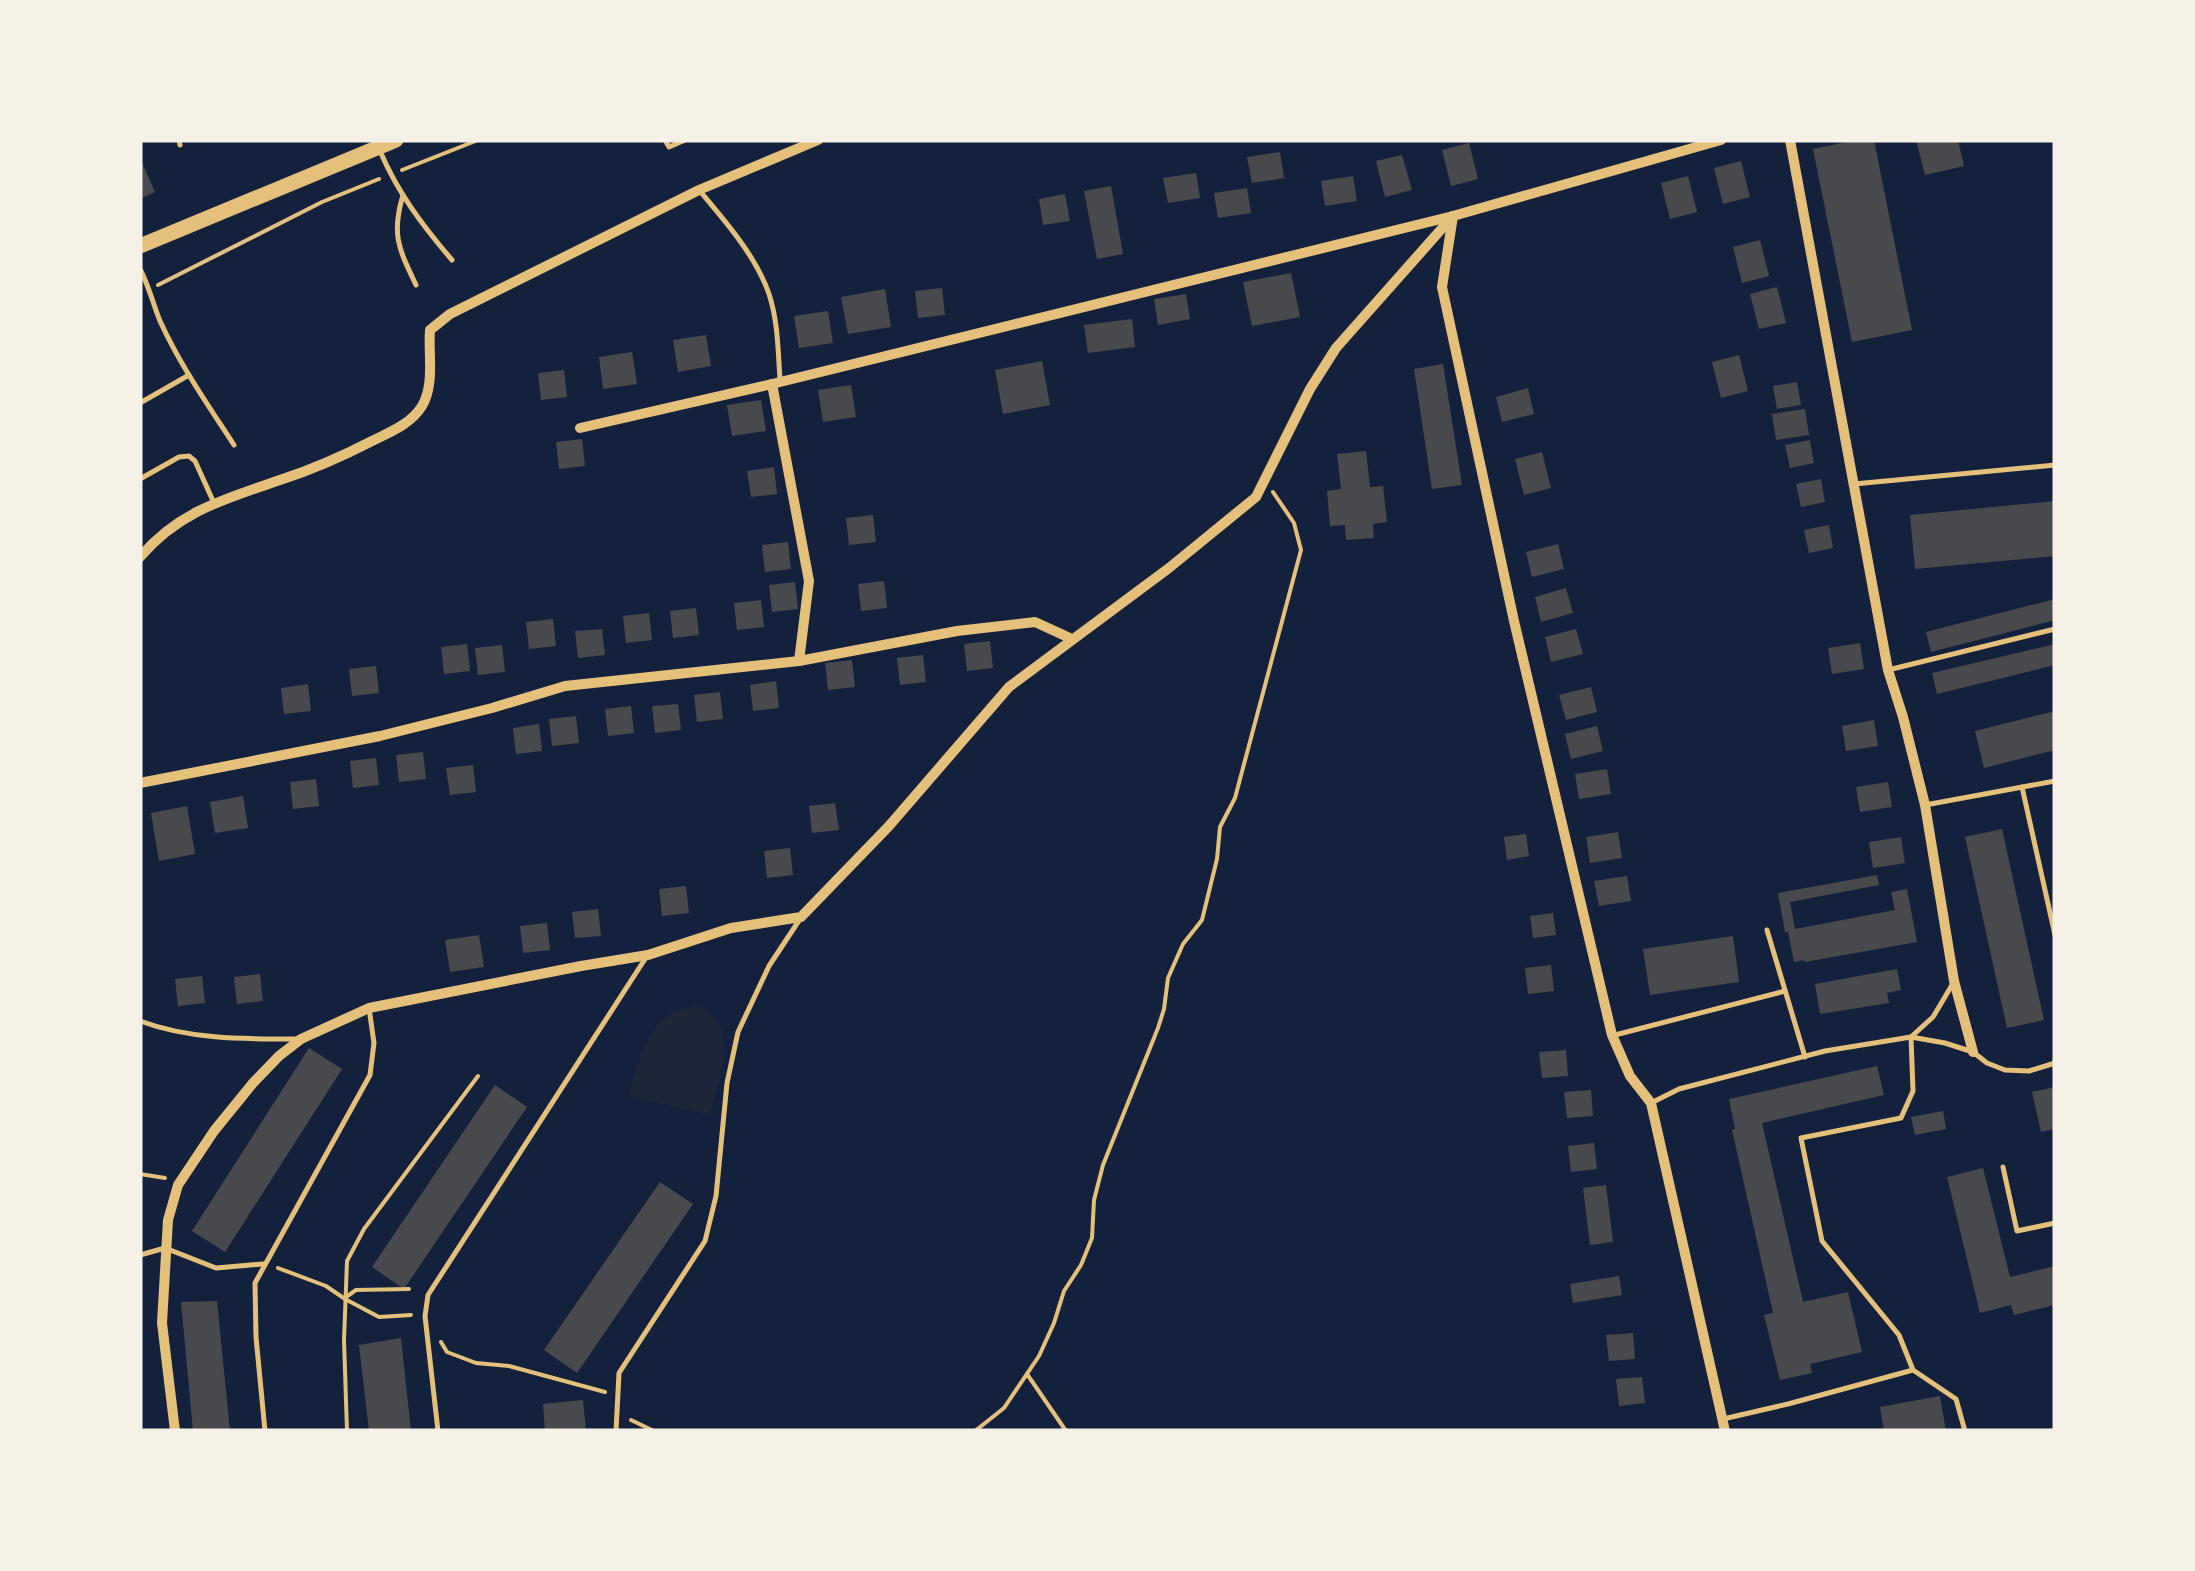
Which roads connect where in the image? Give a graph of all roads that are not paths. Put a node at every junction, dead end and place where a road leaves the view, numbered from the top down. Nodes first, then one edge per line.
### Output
1 (396, 140) edge
2 (665, 140) edge
3 (685, 140) edge
4 (818, 140) edge
5 (1721, 140) edge
6 (1790, 140) edge
7 (378, 148) junction
8 (699, 190) junction
9 (402, 196) junction
10 (1453, 216) junction
11 (140, 246) edge
12 (452, 260) dead end
13 (140, 269) edge
14 (416, 285) dead end
15 (189, 375) junction
16 (776, 383) junction
17 (140, 402) edge
18 (580, 428) dead end
19 (234, 446) dead end
20 (2055, 464) edge
21 (140, 479) edge
22 (1854, 484) junction
23 (214, 502) junction
24 (140, 557) edge
25 (2055, 629) edge
26 (1072, 639) junction
27 (799, 660) junction
28 (1888, 670) junction
29 (2055, 781) edge
30 (140, 783) edge
31 (2022, 788) junction
32 (1925, 805) junction
33 (801, 917) junction
34 (1767, 930) dead end
35 (2055, 935) edge
36 (648, 955) junction
37 (1954, 981) junction
38 (1785, 991) junction
39 (370, 1008) junction
40 (140, 1021) edge
41 (1612, 1035) junction
42 (1911, 1037) junction
43 (301, 1039) junction
44 (1973, 1052) junction
45 (1805, 1056) junction
46 (2055, 1064) edge
47 (1651, 1103) junction
48 (2003, 1166) dead end
49 (2055, 1223) edge
50 (165, 1248) junction
51 (140, 1255) edge
52 (264, 1264) junction
53 (1914, 1370) junction
54 (1724, 1425) edge
55 (175, 1431) edge
56 (265, 1431) edge
57 (438, 1431) edge
58 (616, 1431) edge
59 (1965, 1431) edge

1 - 7 main road
2 - 3 lane
4 - 8 street
5 - 10 street
6 - 22 street
7 - 9 lane
7 - 11 main road
8 - 16 lane
8 - 23 street
9 - 12 lane
9 - 14 lane
10 - 16 street
10 - 26 street
10 - 41 street
13 - 15 lane
15 - 17 lane
15 - 19 lane
16 - 18 street
16 - 27 street
20 - 22 lane
21 - 23 lane
22 - 28 street
23 - 24 street
25 - 28 lane
26 - 27 street
26 - 33 street
27 - 30 street
28 - 32 street
29 - 31 lane
31 - 32 lane
31 - 35 lane
32 - 37 street
33 - 36 street
33 - 58 lane
34 - 38 lane
36 - 39 street
36 - 57 lane
37 - 42 lane
37 - 44 street
38 - 41 lane
38 - 45 lane
39 - 43 street
39 - 52 lane
40 - 43 lane
41 - 47 street
42 - 44 lane
42 - 45 lane
42 - 53 lane
43 - 50 street
44 - 46 lane
45 - 47 lane
47 - 54 street
48 - 49 lane
50 - 51 lane
50 - 52 lane
50 - 55 street
52 - 56 lane
53 - 54 lane
53 - 59 lane

